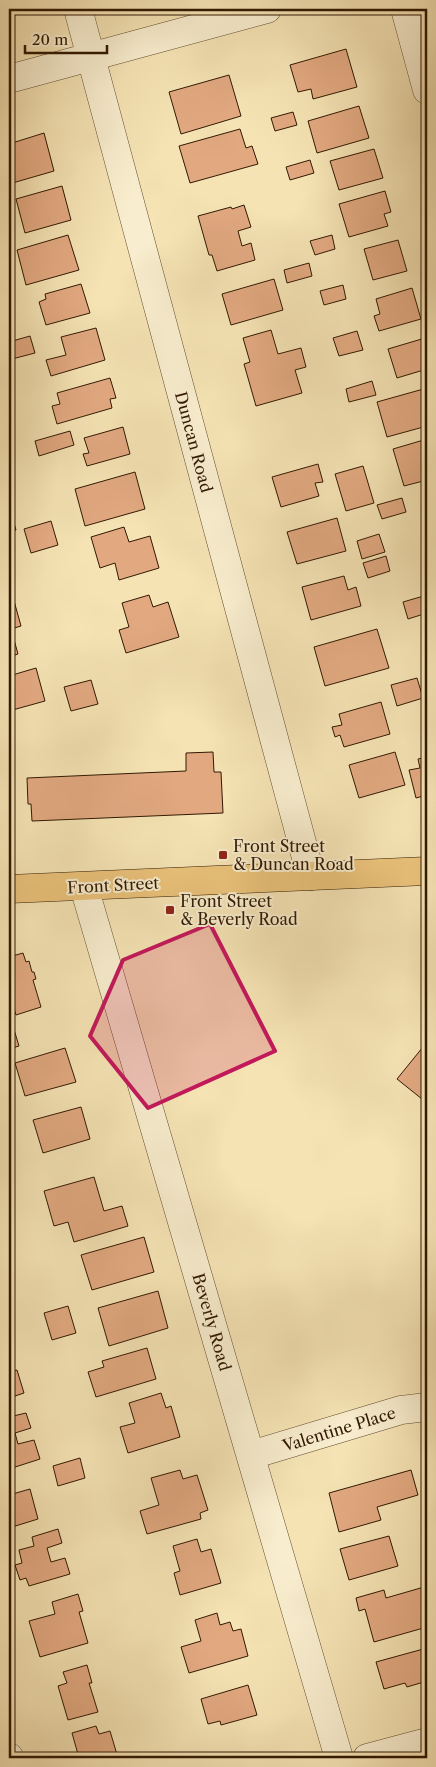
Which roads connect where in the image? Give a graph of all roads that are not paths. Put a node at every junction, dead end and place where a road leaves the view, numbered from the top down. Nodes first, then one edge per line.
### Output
1 (78, 9) edge
2 (267, 9) edge
3 (405, 9) edge
4 (91, 56) junction
5 (9, 78) edge
6 (427, 90) edge
7 (427, 871) edge
8 (311, 876) junction
9 (84, 887) junction
10 (9, 890) edge
11 (427, 1407) edge
12 (251, 1455) junction
13 (427, 1742) edge
14 (339, 1758) edge
15 (367, 1758) edge

1 - 4 street, Duncan Road
2 - 4 street
3 - 6 street
4 - 5 street
4 - 8 street, Duncan Road
7 - 8 main road, Front Street
8 - 9 main road, Front Street
9 - 10 main road, Front Street
9 - 12 street, Beverly Road
11 - 12 street, Valentine Place
12 - 14 street, Beverly Road
13 - 15 street

